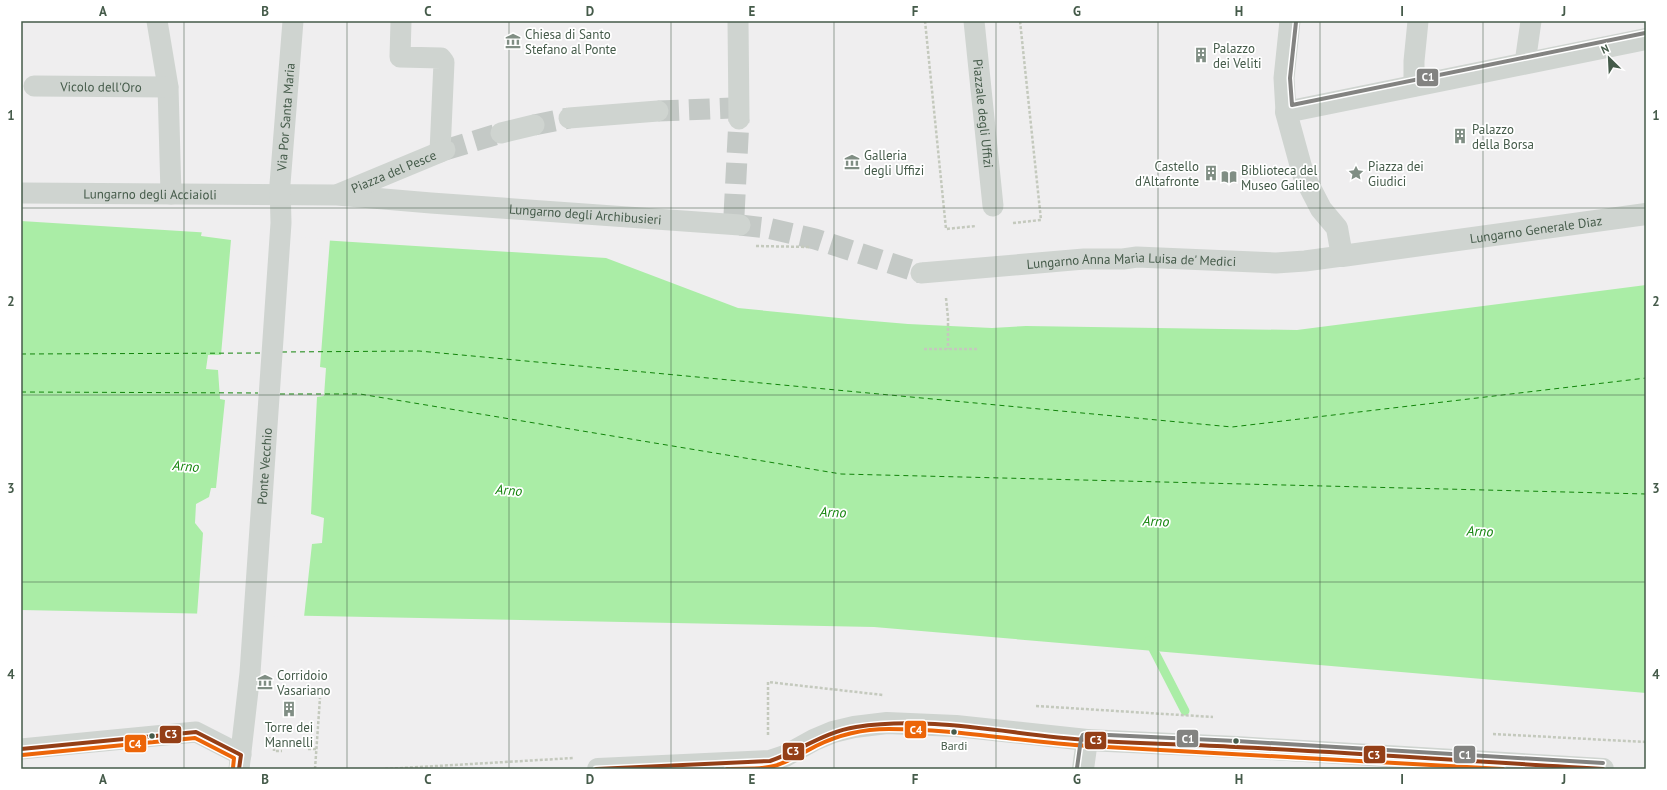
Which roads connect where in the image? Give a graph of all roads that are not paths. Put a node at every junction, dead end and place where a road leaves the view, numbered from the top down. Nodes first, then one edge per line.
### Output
1 (157, 21) edge
2 (293, 21) edge
3 (401, 21) edge
4 (738, 21) edge
5 (974, 21) edge
6 (1290, 21) edge
7 (1418, 21) edge
8 (1531, 21) edge
9 (1646, 39) edge
10 (1525, 63) junction
11 (34, 86) dead end
12 (1414, 86) junction
13 (168, 87) junction
14 (658, 111) tunnel mouth
15 (737, 112) tunnel mouth
16 (1286, 112) junction
17 (569, 118) tunnel mouth
18 (534, 125) tunnel mouth
19 (501, 133) tunnel mouth
20 (21, 193) edge
21 (171, 194) junction
22 (337, 195) junction
23 (431, 204) joint
24 (993, 206) dead end
25 (281, 211) junction
26 (1646, 214) edge
27 (735, 221) tunnel mouth
28 (1342, 256) junction
29 (921, 273) tunnel mouth
30 (1087, 740) junction
31 (21, 749) edge
32 (240, 762) edge
33 (784, 762) edge
34 (597, 769) edge
35 (1083, 769) edge
36 (1603, 769) edge

1 - 13 street
2 - 25 street, Via Por Santa Maria
3 - 22 street, Piazza del Pesce
4 - 15 street
5 - 24 street, Piazzale degli Uffizi
6 - 16 street
7 - 12 street
8 - 10 street
9 - 10 street
10 - 12 street
11 - 13 street, Vicolo dell'Oro
12 - 16 street
13 - 21 street
14 - 17 street
16 - 28 street
18 - 19 street
20 - 21 street, Lungarno degli Acciaioli
21 - 25 street, Lungarno degli Acciaioli
22 - 23 street, Piazza del Pesce
22 - 25 street, Piazza del Pesce
23 - 27 street, Lungarno degli Archibusieri
25 - 32 street, Ponte Vecchio
26 - 28 street, Lungarno Generale Diaz
28 - 29 street, Lungarno Anna Maria Luisa de' Medici
30 - 33 street
30 - 35 street
30 - 36 street
31 - 32 street
33 - 34 street

